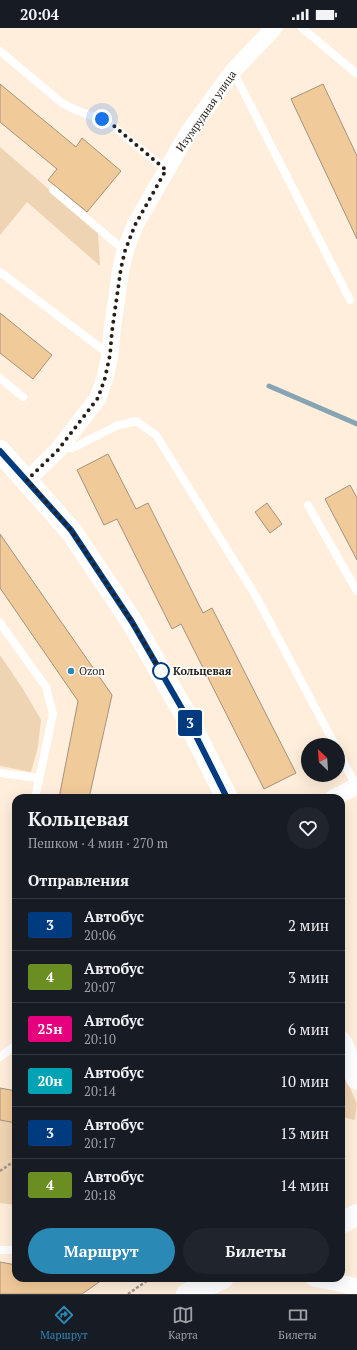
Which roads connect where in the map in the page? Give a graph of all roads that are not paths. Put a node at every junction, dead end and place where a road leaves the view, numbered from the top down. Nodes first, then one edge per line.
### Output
1 (274, 28) edge
2 (302, 28) edge
3 (0, 52) edge
4 (233, 71) junction
5 (357, 74) edge
6 (166, 170) junction
7 (52, 190) dead end
8 (125, 251) junction
9 (0, 272) edge
10 (350, 300) dead end
11 (110, 355) junction
12 (0, 378) edge
13 (23, 397) dead end
14 (58, 450) junction
15 (0, 451) edge
16 (27, 480) junction
17 (308, 505) dead end
18 (357, 592) edge
19 (0, 622) edge
20 (330, 738) edge
21 (345, 765) edge
22 (0, 773) edge
23 (39, 778) junction
24 (357, 786) edge
25 (222, 792) edge
26 (36, 794) edge
27 (341, 794) edge
28 (345, 1042) edge
29 (357, 1043) edge
30 (12, 1048) edge
31 (345, 1051) edge
32 (0, 1057) edge
33 (357, 1079) edge
34 (357, 1215) edge
35 (345, 1221) edge
36 (0, 1250) edge
37 (12, 1250) edge
38 (214, 1282) edge
39 (333, 1282) edge
40 (357, 1287) edge
41 (187, 1294) edge

1 - 4 street, Изумрудная улица
2 - 5 lane
3 - 6 lane
4 - 6 street, Изумрудная улица
4 - 10 lane
6 - 8 street, Изумрудная улица
7 - 8 lane
8 - 11 street, Изумрудная улица
9 - 11 lane
11 - 14 street, Изумрудная улица
12 - 13 lane
14 - 16 street, Изумрудная улица
14 - 20 lane
15 - 16 street
16 - 25 street
17 - 18 lane
19 - 23 lane
21 - 24 lane
22 - 23 lane
23 - 26 lane
24 - 27 street
28 - 29 street
30 - 32 lane
31 - 33 street
34 - 35 street
36 - 37 lane
38 - 41 street
39 - 40 street

